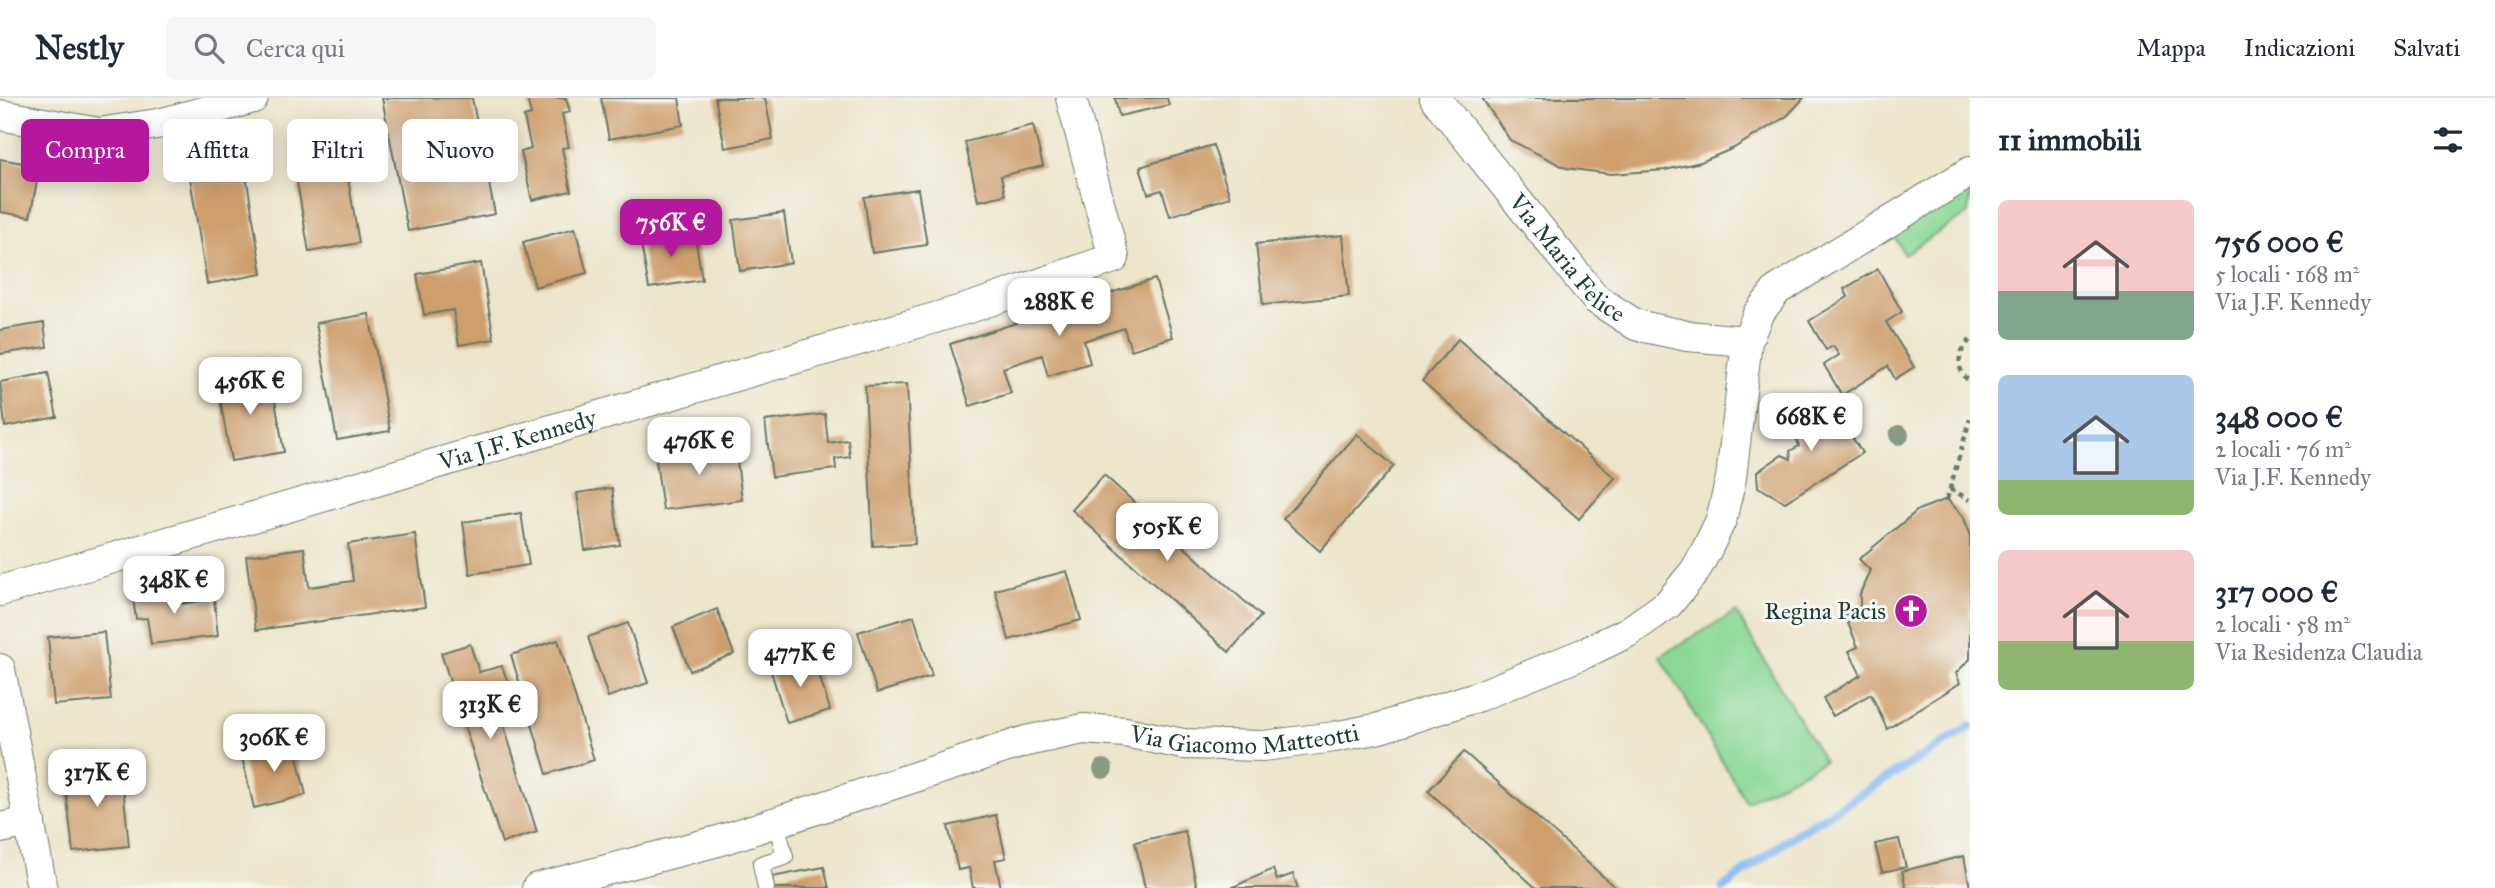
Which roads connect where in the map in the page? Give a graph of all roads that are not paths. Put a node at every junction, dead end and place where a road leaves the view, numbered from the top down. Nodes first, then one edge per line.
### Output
1 (253, 98) edge
2 (1071, 98) edge
3 (1435, 98) edge
4 (0, 115) edge
5 (1970, 172) edge
6 (1746, 341) junction
7 (0, 591) edge
8 (0, 668) edge
9 (30, 822) junction
10 (776, 822) junction
11 (0, 828) edge
12 (42, 888) edge
13 (537, 888) edge
14 (766, 888) edge

1 - 4 street
2 - 7 street, Via J.F. Kennedy
3 - 6 street, Via Maria Felice
5 - 6 street, Via Giacomo Matteotti
6 - 10 street, Via Giacomo Matteotti
8 - 9 street
9 - 11 street
9 - 12 street
10 - 13 street, Via Giacomo Matteotti
10 - 14 lane

